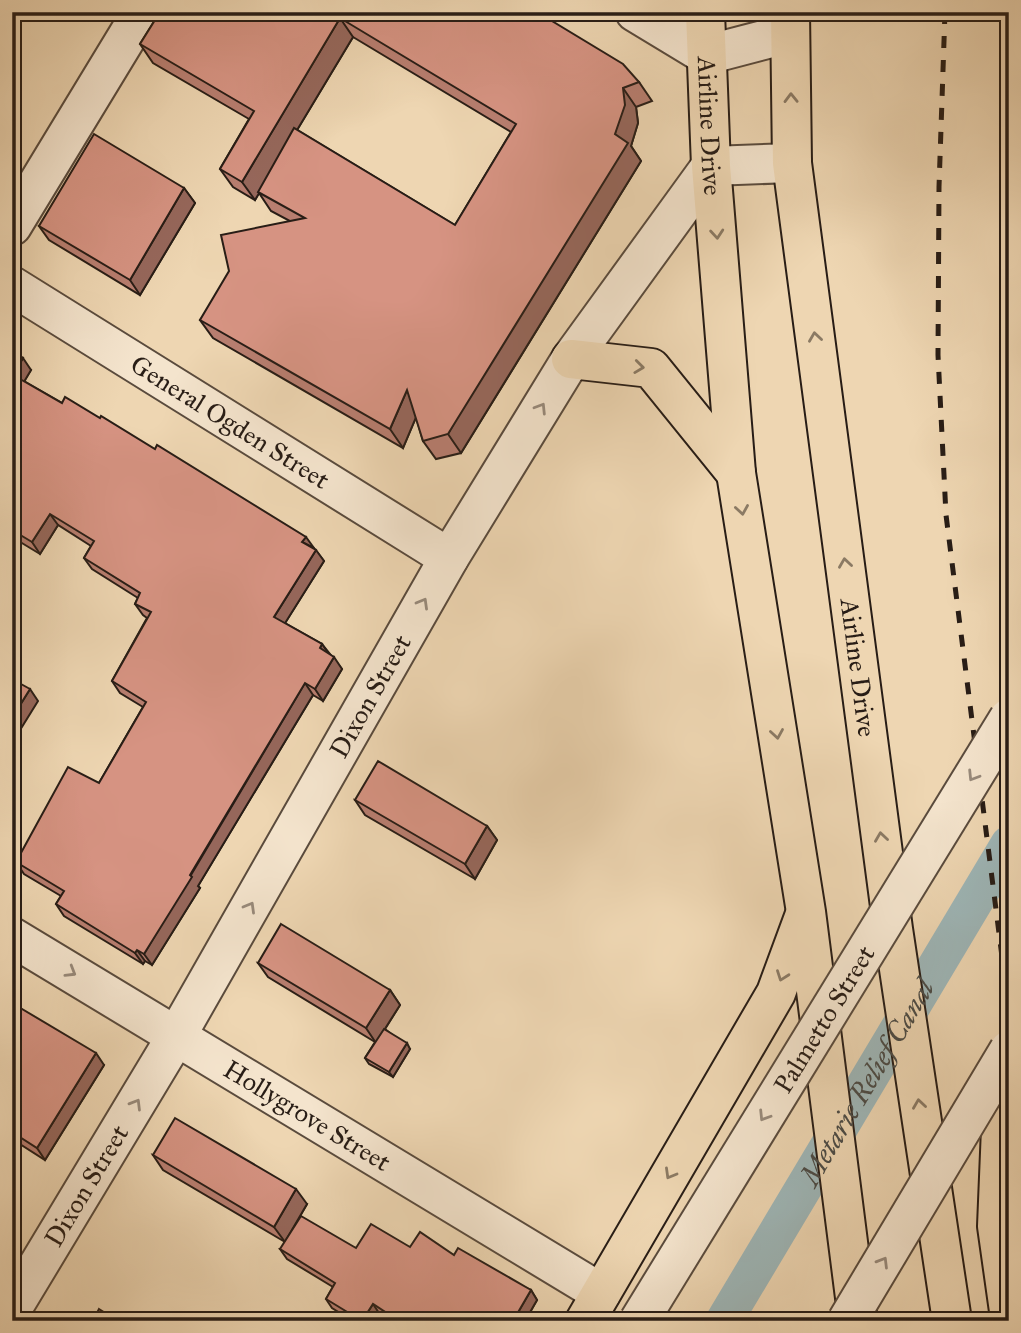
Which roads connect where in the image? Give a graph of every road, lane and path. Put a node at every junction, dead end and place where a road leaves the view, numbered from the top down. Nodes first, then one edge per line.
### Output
1 (142, 12) edge
2 (635, 12) edge
3 (705, 12) edge
4 (790, 23) edge
5 (706, 55) junction
6 (792, 163) junction
7 (711, 166) junction
8 (12, 226) edge
9 (12, 286) edge
10 (571, 359) junction
11 (736, 473) junction
12 (449, 558) junction
13 (1009, 718) edge
14 (806, 912) junction
15 (12, 937) edge
16 (177, 1035) junction
17 (1009, 1050) edge
18 (1009, 1099) edge
19 (593, 1307) edge
20 (12, 1309) edge
21 (1009, 1311) edge
22 (854, 1314) edge
23 (639, 1321) edge
24 (952, 1321) edge

1 - 8 street
2 - 5 street
3 - 5 highway, Airline Drive
4 - 5 street
6 -> 4 highway, Airline Drive
5 - 7 highway, Airline Drive
6 - 7 street
24 -> 6 highway, Airline Drive
7 - 10 street, Dixon Street
7 -> 11 highway, Airline Drive
9 - 12 street, General Ogden Street
10 -> 11 highway
12 -> 10 street, Dixon Street
11 -> 14 highway, Airline Drive
16 -> 12 street, Dixon Street
13 -> 23 street, Palmetto Street, bridge
14 -> 19 highway
14 - 22 highway, Airline Drive
15 -> 16 street, Hollygrove Street
16 - 19 street, Hollygrove Street
20 -> 16 street, Dixon Street
22 -> 17 street, bridge
18 - 21 highway

